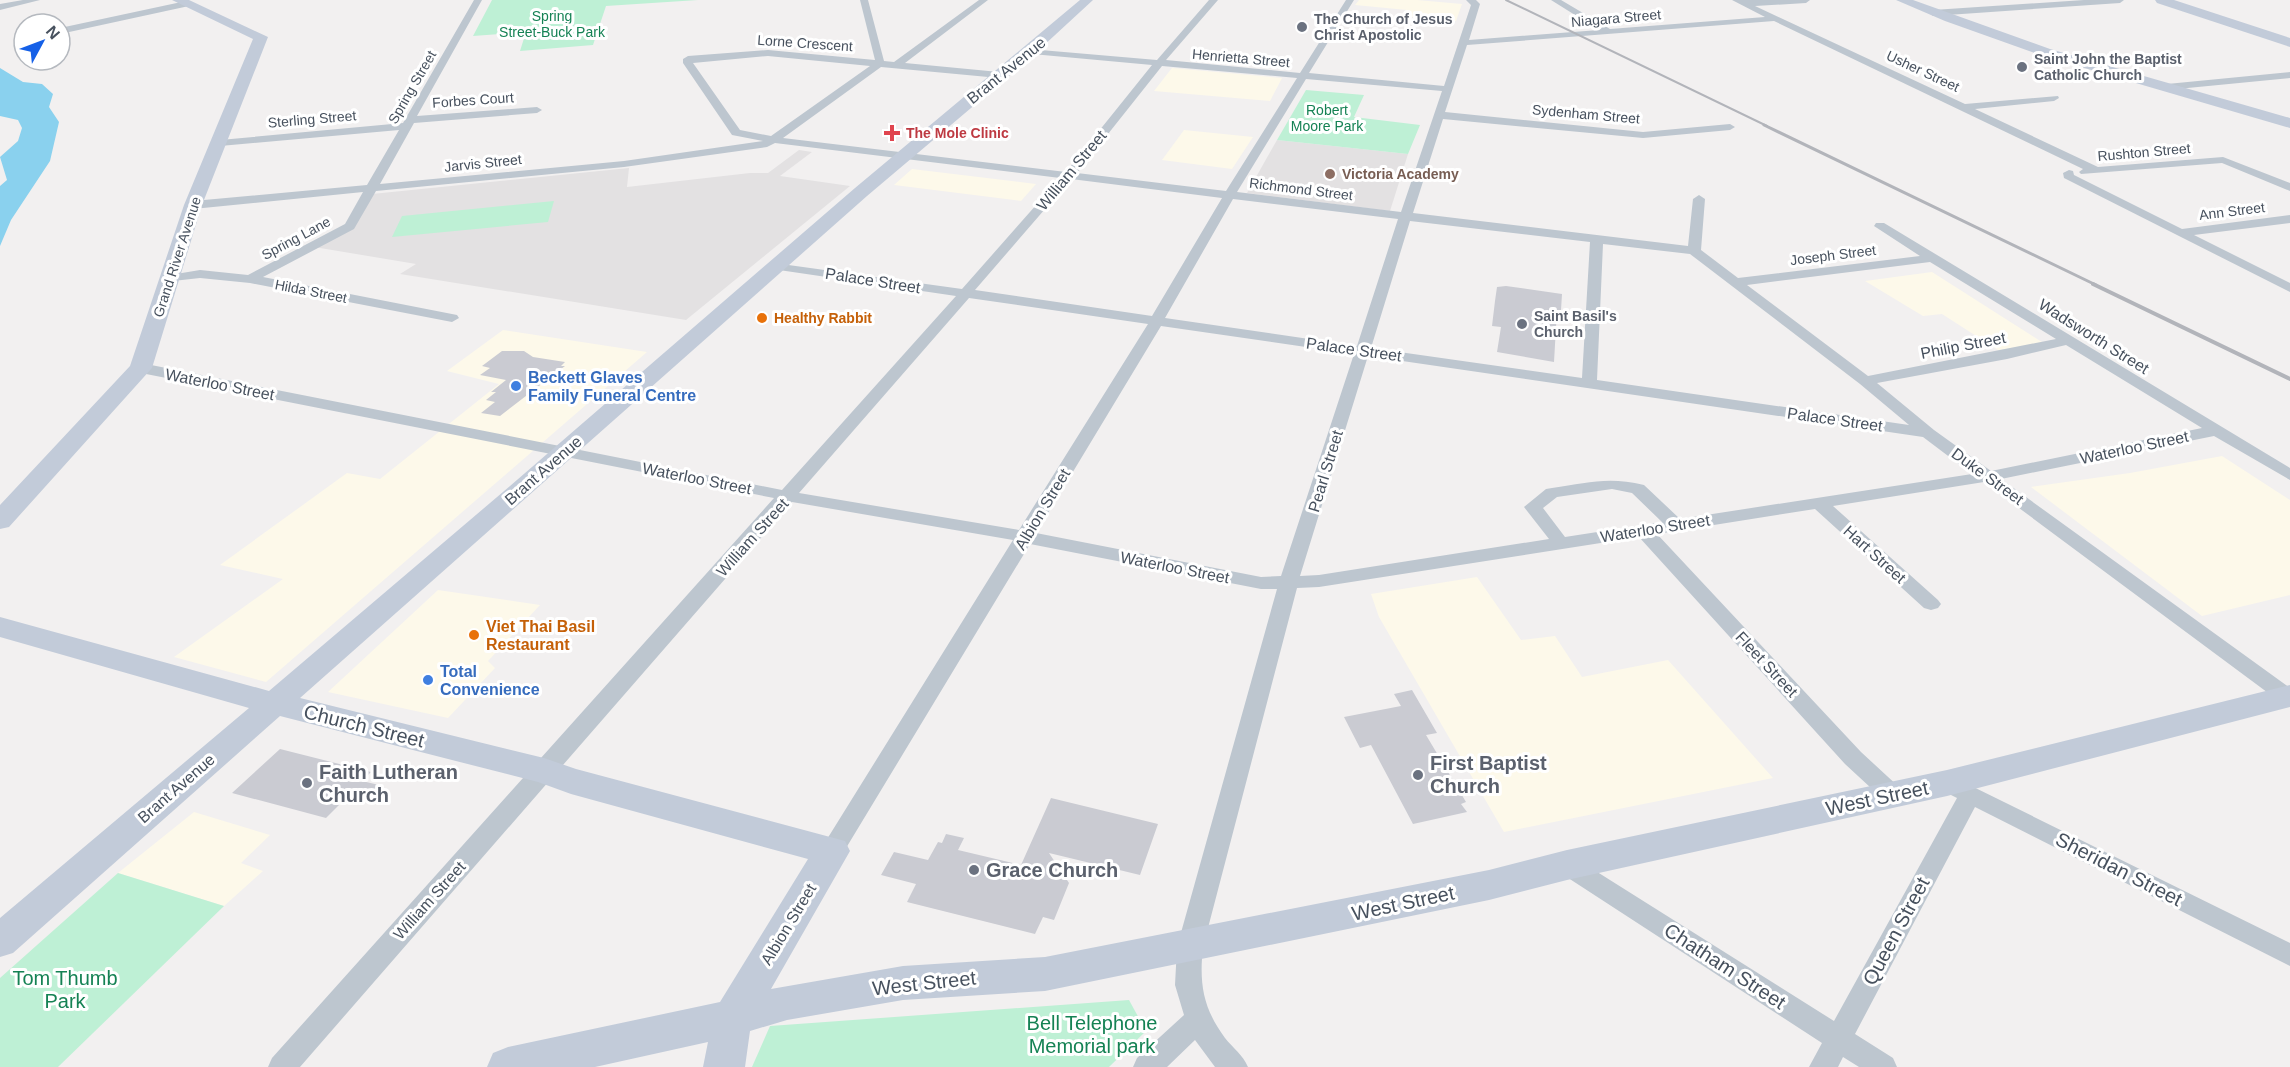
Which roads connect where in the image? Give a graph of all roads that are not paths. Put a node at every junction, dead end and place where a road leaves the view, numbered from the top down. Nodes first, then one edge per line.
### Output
1 (36, 0) edge
2 (478, 0) edge
3 (864, 0) edge
4 (984, 0) edge
5 (1087, 0) edge
6 (1214, 0) edge
7 (1350, 0) edge
8 (1555, 0) edge
9 (1736, 0) edge
10 (1806, 0) edge
11 (1902, 0) edge
12 (2120, 0) edge
13 (2167, 0) edge
14 (1473, 1) edge
15 (182, 2) edge
16 (1746, 4) junction
17 (0, 7) edge
18 (1933, 13) junction
19 (1772, 19) junction
20 (72, 28) edge
21 (1609, 32) junction
22 (1463, 43) junction
23 (2290, 43) edge
24 (1032, 51) junction
25 (880, 63) junction
26 (896, 64) junction
27 (1158, 64) junction
28 (999, 75) junction
29 (2290, 75) edge
30 (1304, 78) junction
31 (2167, 87) junction
32 (1448, 89) junction
33 (2054, 98) dead end
34 (1966, 107) junction
35 (537, 110) dead end
36 (1439, 115) junction
37 (408, 123) junction
38 (2290, 123) edge
39 (1730, 127) dead end
40 (773, 140) junction
41 (220, 143) junction
42 (904, 156) junction
43 (2096, 171) junction
44 (1069, 175) junction
45 (2290, 187) edge
46 (372, 189) junction
47 (1230, 194) junction
48 (1700, 199) dead end
49 (193, 205) junction
50 (1405, 217) junction
51 (2290, 219) edge
52 (1880, 226) dead end
53 (2179, 233) junction
54 (1597, 240) junction
55 (1694, 251) junction
56 (1932, 258) junction
57 (779, 266) junction
58 (169, 279) junction
59 (250, 279) junction
60 (1737, 282) junction
61 (2290, 288) edge
62 (965, 294) junction
63 (452, 318) dead end
64 (1156, 322) junction
65 (2067, 341) junction
66 (1363, 350) junction
67 (141, 368) junction
68 (1865, 381) junction
69 (1589, 384) junction
70 (2213, 431) junction
71 (1928, 433) junction
72 (564, 452) junction
73 (2290, 475) edge
74 (1990, 476) junction
75 (788, 496) junction
76 (1818, 503) junction
77 (0, 521) edge
78 (1676, 525) junction
79 (1644, 531) junction
80 (1024, 537) junction
81 (1560, 542) junction
82 (1291, 582) junction
83 (1932, 604) dead end
84 (0, 627) edge
85 (2289, 697) edge
86 (273, 703) junction
87 (544, 771) junction
88 (1959, 789) junction
89 (1892, 794) junction
90 (832, 851) junction
91 (1567, 865) junction
92 (0, 941) edge
93 (1190, 946) junction
94 (2290, 955) edge
95 (732, 1018) junction
96 (1200, 1018) junction
97 (1839, 1038) junction
98 (282, 1067) edge
99 (508, 1067) edge
100 (724, 1067) edge
101 (1147, 1067) edge
102 (1234, 1067) edge
103 (1823, 1067) edge
104 (1883, 1067) edge

1 - 17 street
2 - 37 street, Spring Street
3 - 25 street
4 - 26 street
5 - 24 street, Brant Avenue
6 - 27 street, William Street
7 - 30 street, Albion Street
8 - 21 street
9 - 16 street, Usher Street
10 - 16 street
11 - 18 street
12 - 18 street
13 - 23 street
14 - 22 street, Pearl Street
15 - 20 street
15 - 41 street, Grand River Avenue
16 - 19 street, Usher Street
18 - 31 street
19 - 21 street, Niagara Street
19 - 34 street, Usher Street
21 - 22 street, Niagara Street
22 - 32 street, Pearl Street
24 - 27 street, Henrietta Street
24 - 28 street, Brant Avenue
25 - 26 street, Lorne Crescent
25 - 40 street
25 - 40 street, Lorne Crescent
26 - 28 street, Lorne Crescent
27 - 30 street, Henrietta Street
27 - 44 street, William Street
28 - 42 street, Brant Avenue
29 - 31 street
30 - 32 street, Henrietta Street
30 - 47 street, Albion Street
31 - 38 street
32 - 36 street, Pearl Street
33 - 34 street
34 - 43 street, Usher Street
35 - 37 street, Forbes Court
36 - 39 street, Sydenham Street
36 - 50 street, Pearl Street
37 - 41 street, Sterling Street
37 - 46 street, Spring Street
40 - 42 street, Lorne Crescent
40 - 46 street, Jarvis Street
41 - 49 street, Grand River Avenue
42 - 44 street, Richmond Street
42 - 57 street, Brant Avenue
43 - 45 street, Rushton Street
43 - 53 street, Rushton Street
44 - 47 street, Richmond Street
44 - 62 street, William Street
46 - 49 street, Jarvis Street
46 - 59 street, Spring Lane
47 - 50 street, Richmond Street
47 - 64 street, Albion Street
48 - 55 street
49 - 58 street, Grand River Avenue
50 - 54 street, Richmond Street
50 - 66 street, Pearl Street
51 - 53 street, Ann Street
52 - 56 street, Wadsworth Street
53 - 61 street
54 - 55 street, Richmond Street
54 - 69 street
55 - 60 street, Duke Street
56 - 60 street, Joseph Street
56 - 65 street, Wadsworth Street
57 - 62 street, Palace Street
57 - 72 street, Brant Avenue
58 - 59 street, Hilda Street
58 - 67 street, Grand River Avenue
59 - 63 street, Hilda Street
60 - 68 street, Duke Street
62 - 64 street, Palace Street
62 - 75 street, William Street
64 - 66 street, Palace Street
64 - 80 street, Albion Street
65 - 68 street, Philip Street
65 - 70 street, Wadsworth Street
66 - 69 street, Palace Street
66 - 82 street, Pearl Street
67 - 72 street, Waterloo Street
67 - 77 street, Grand River Avenue
68 - 71 street, Duke Street
69 - 71 street, Palace Street
70 - 73 street, Wadsworth Street
70 - 74 street, Waterloo Street
71 - 74 street, Duke Street
72 - 75 street, Waterloo Street
72 - 86 street, Brant Avenue
74 - 76 street, Waterloo Street
74 - 85 street, Duke Street
75 - 80 street, Waterloo Street
75 - 87 street, William Street
76 - 78 street, Waterloo Street
76 - 83 street, Hart Street
78 - 79 street, Waterloo Street
78 - 81 street
79 - 81 street, Waterloo Street
79 - 89 street, Fleet Street
80 - 82 street, Waterloo Street
80 - 90 street, Albion Street
81 - 82 street, Waterloo Street
82 - 93 street, Pearl Street
84 - 86 street, Church Street
85 - 88 street, West Street
86 - 87 street, Church Street
86 - 92 street, Brant Avenue
87 - 90 street, Church Street
87 - 98 street, William Street
88 - 89 street, West Street
88 - 94 street, Sheridan Street
88 - 97 street, Queen Street
89 - 91 street, West Street
90 - 95 street, Albion Street
91 - 93 street, West Street
91 - 97 street, Chatham Street
93 - 95 street, West Street
93 - 96 street, Pearl Street
95 - 99 street, West Street
95 - 100 street
96 - 101 street
96 - 102 street, Pearl Street
97 - 103 street, Queen Street
97 - 104 street, Chatham Street

